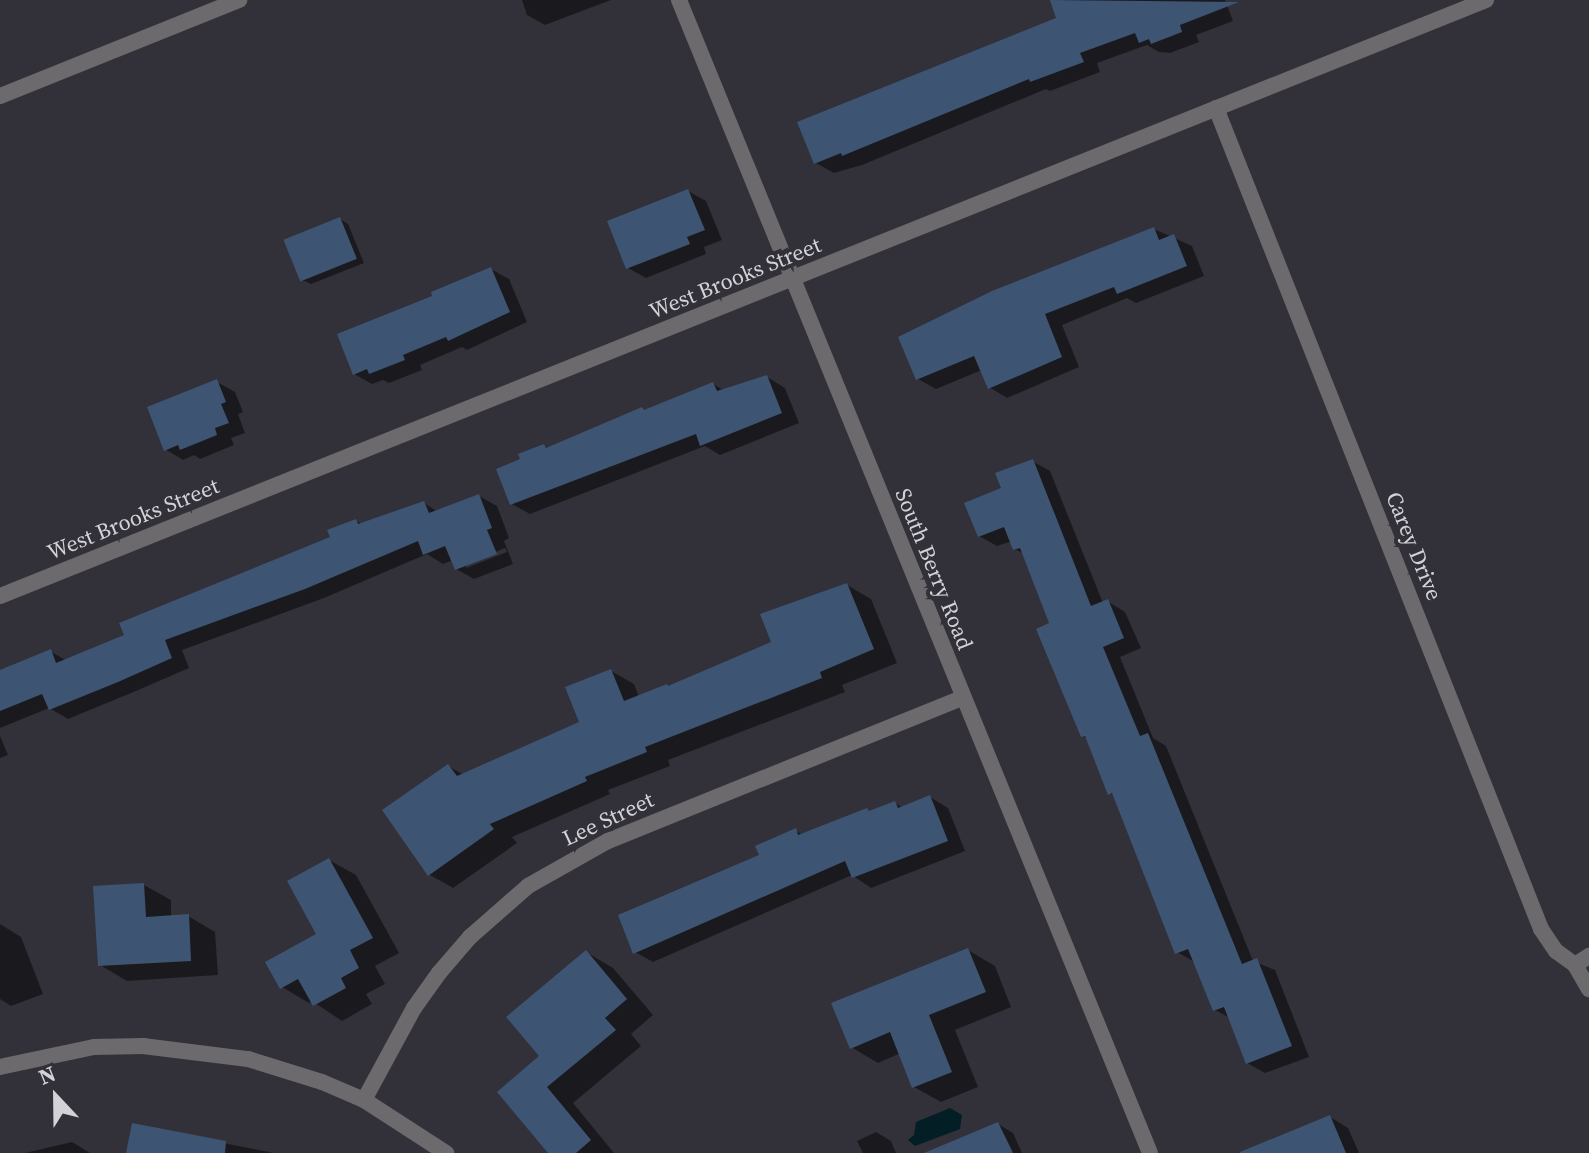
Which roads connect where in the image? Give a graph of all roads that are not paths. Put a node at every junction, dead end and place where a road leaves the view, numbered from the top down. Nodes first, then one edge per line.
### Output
1 (239, 0) edge
2 (679, 0) edge
3 (1486, 0) edge
4 (0, 96) edge
5 (1216, 108) junction
6 (794, 278) junction
7 (0, 596) edge
8 (962, 698) junction
9 (1582, 961) edge
10 (1589, 989) edge
11 (0, 1067) edge
12 (364, 1100) junction
13 (446, 1153) edge
14 (1150, 1153) edge

1 - 4 street
2 - 6 street, South Berry Road
3 - 5 street, West Brooks Street
5 - 6 street, West Brooks Street
5 - 9 street, Carey Drive
6 - 7 street, West Brooks Street
6 - 8 street, South Berry Road
8 - 12 street, Lee Street
8 - 14 street, South Berry Road
9 - 10 street, Carey Drive
11 - 12 street
12 - 13 street

